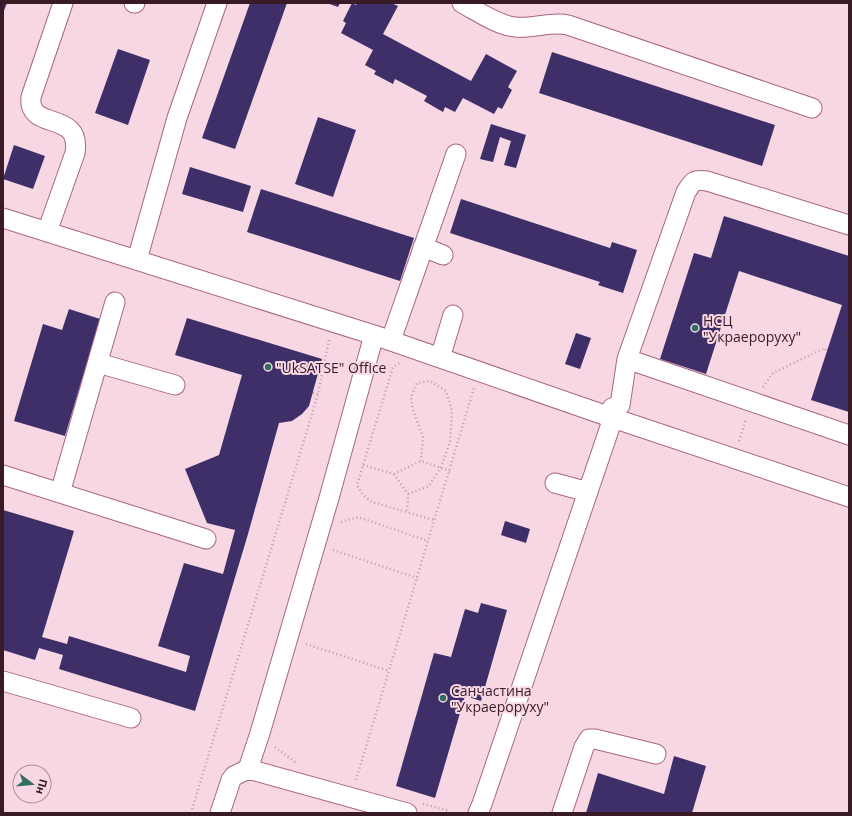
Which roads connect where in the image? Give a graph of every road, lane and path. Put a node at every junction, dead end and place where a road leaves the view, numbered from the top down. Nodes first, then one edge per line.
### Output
1 (63, 3) edge
2 (217, 3) edge
3 (462, 3) edge
4 (812, 108) dead end
5 (456, 154) dead end
6 (3, 218) edge
7 (849, 225) edge
8 (47, 232) junction
9 (423, 247) junction
10 (443, 255) dead end
11 (137, 260) junction
12 (115, 302) dead end
13 (453, 315) dead end
14 (383, 338) junction
15 (329, 340) dead end
16 (825, 348) dead end
17 (827, 352) dead end
18 (440, 358) junction
19 (627, 359) junction
20 (402, 361) dead end
21 (98, 363) junction
22 (176, 385) dead end
23 (475, 386) dead end
24 (313, 393) dead end
25 (318, 394) junction
26 (613, 418) junction
27 (849, 435) edge
28 (422, 461) junction
29 (363, 465) junction
30 (442, 467) junction
31 (450, 470) junction
32 (394, 474) junction
33 (3, 476) edge
34 (555, 483) dead end
35 (588, 492) junction
36 (60, 493) junction
37 (408, 494) junction
38 (849, 497) edge
39 (407, 512) junction
40 (434, 520) junction
41 (339, 528) dead end
42 (206, 539) dead end
43 (428, 541) junction
44 (330, 557) dead end
45 (417, 578) junction
46 (303, 644) dead end
47 (389, 671) junction
48 (3, 680) edge
49 (131, 718) dead end
50 (274, 742) dead end
51 (656, 754) dead end
52 (298, 764) dead end
53 (248, 769) junction
54 (355, 786) dead end
55 (414, 808) edge
56 (450, 811) dead end
57 (3, 812) edge
58 (7, 813) edge
59 (191, 813) edge
60 (220, 813) edge
61 (478, 813) edge
62 (562, 813) edge

1 - 8 lane
2 - 11 lane
3 - 4 lane
5 - 9 lane
6 - 8 lane
7 - 19 lane
8 - 11 lane
9 - 10 lane
9 - 14 lane
11 - 14 lane
12 - 21 lane
13 - 18 lane
14 - 18 lane
14 - 53 lane
15 - 25 path
16 - 17 path
18 - 26 lane
19 - 26 lane
19 - 27 lane
20 - 29 path
21 - 22 lane
21 - 36 lane
23 - 31 path
24 - 25 path
25 - 59 path
26 - 35 lane
26 - 38 lane
28 - 30 path
28 - 30 path
28 - 32 path
29 - 32 path
29 - 39 path
30 - 31 path
30 - 37 path
31 - 40 path
32 - 37 path
33 - 36 lane
34 - 35 lane
35 - 61 lane
36 - 42 lane
37 - 39 path
39 - 40 path
40 - 43 path
41 - 43 path
43 - 45 path
44 - 45 path
45 - 47 path
46 - 47 path
47 - 54 path
48 - 49 lane
50 - 52 path
51 - 62 lane
53 - 55 lane
53 - 60 lane
55 - 56 path
57 - 58 path

